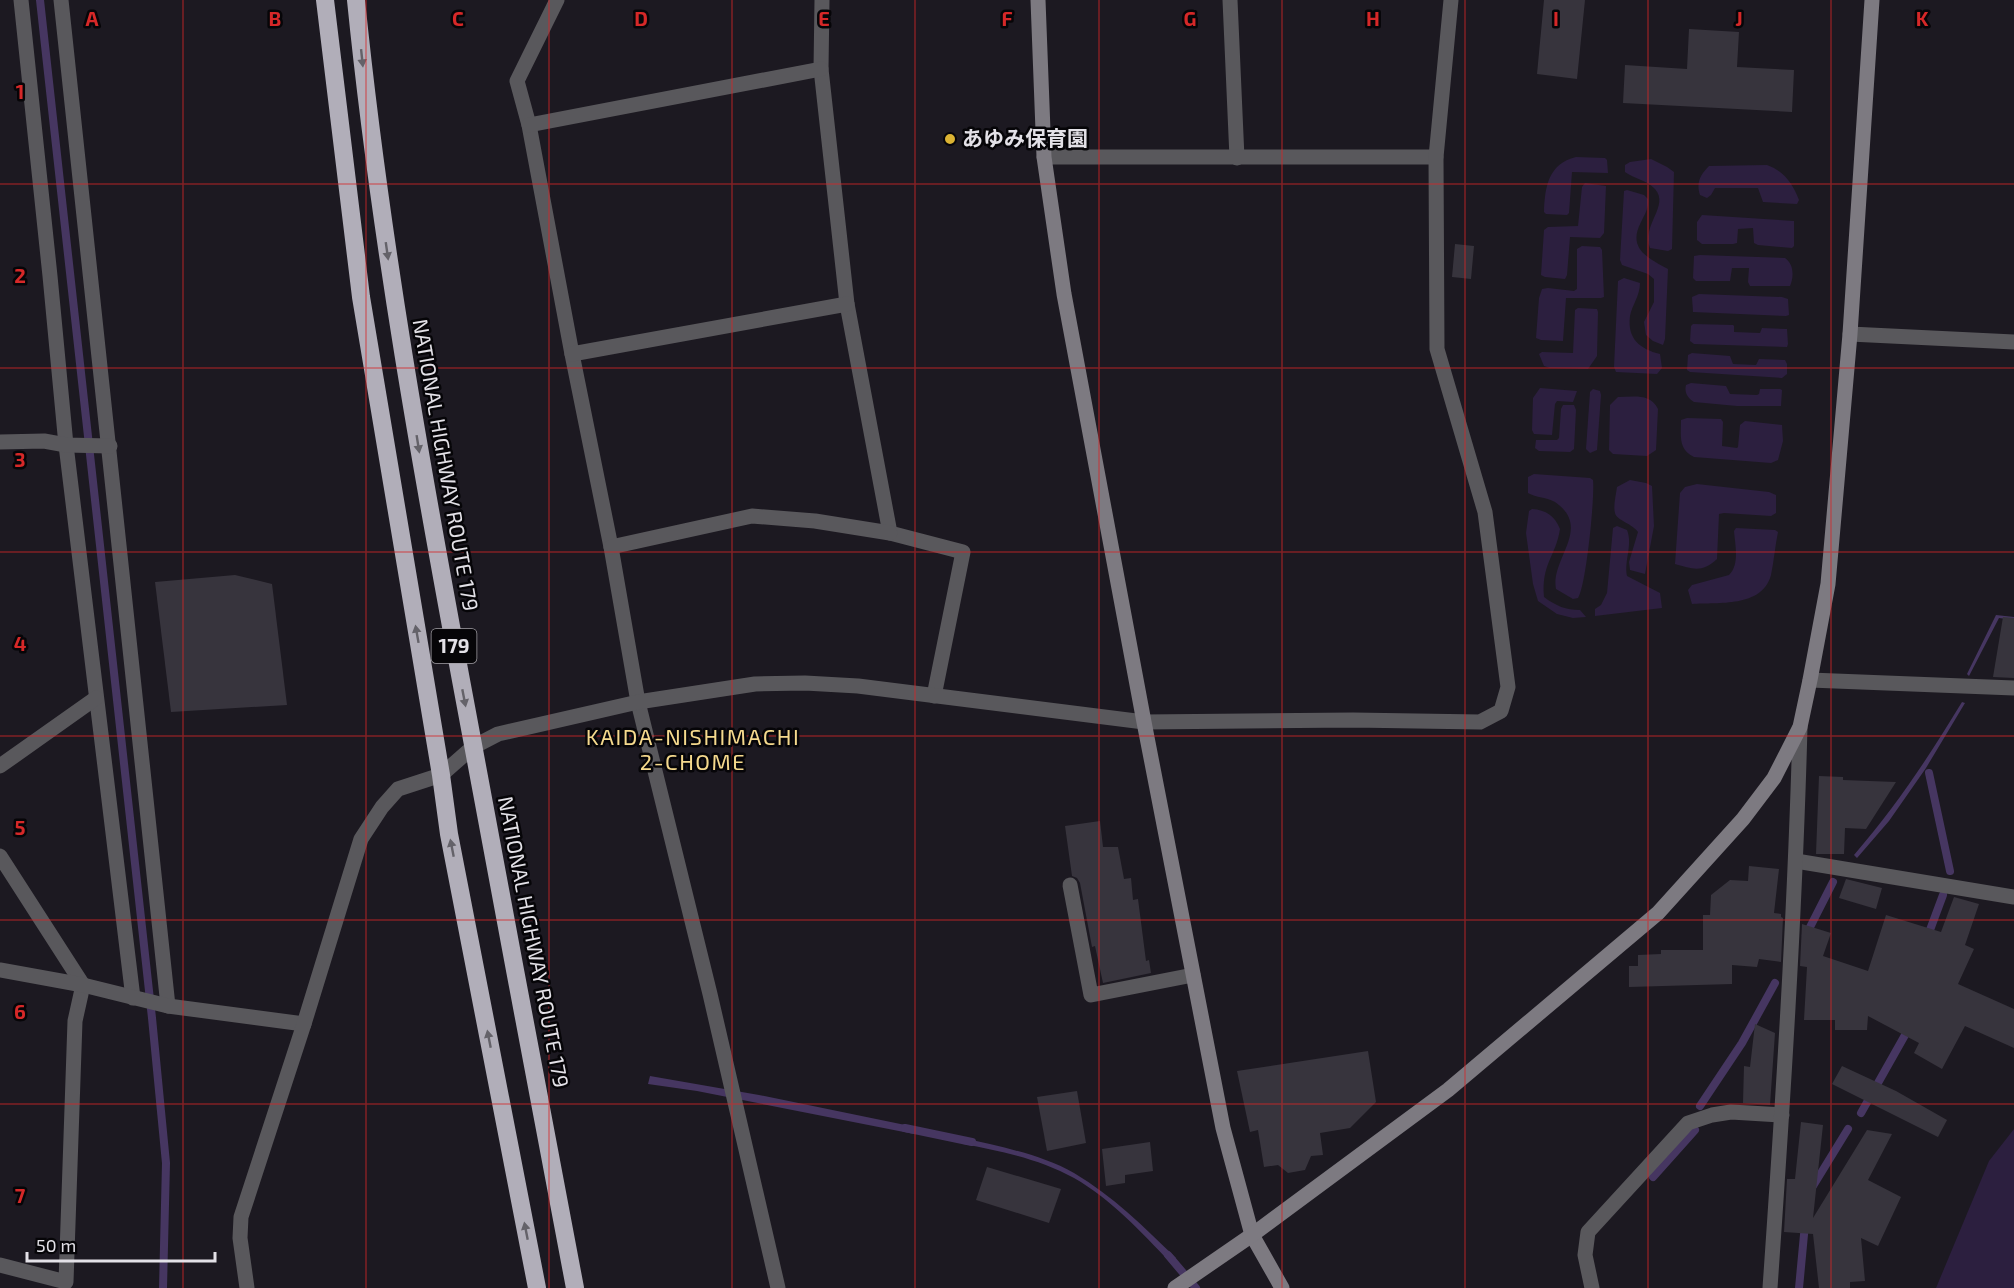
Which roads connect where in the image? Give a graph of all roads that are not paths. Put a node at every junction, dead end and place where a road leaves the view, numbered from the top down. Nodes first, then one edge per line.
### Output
1 (21, 0) edge
2 (61, 0) edge
3 (325, 0) edge
4 (356, 0) edge
5 (557, 0) edge
6 (822, 0) edge
7 (1038, 0) edge
8 (1230, 0) edge
9 (1451, 0) edge
10 (1872, 0) edge
11 (821, 69) junction
12 (529, 125) junction
13 (1044, 157) junction
14 (1436, 157) junction
15 (1238, 158) junction
16 (847, 304) junction
17 (1850, 334) junction
18 (2014, 342) edge
19 (572, 354) junction
20 (0, 442) edge
21 (66, 445) junction
22 (110, 446) junction
23 (890, 533) junction
24 (611, 547) junction
25 (1810, 680) junction
26 (2014, 688) edge
27 (934, 696) junction
28 (96, 698) junction
29 (638, 702) junction
30 (1143, 722) junction
31 (1800, 727) junction
32 (473, 747) junction
33 (0, 766) edge
34 (441, 775) junction
35 (0, 856) edge
36 (1796, 861) junction
37 (1070, 885) dead end
38 (2014, 897) edge
39 (0, 970) edge
40 (1192, 975) junction
41 (83, 985) junction
42 (133, 998) junction
43 (168, 1006) junction
44 (304, 1024) junction
45 (1782, 1115) junction
46 (1252, 1235) junction
47 (0, 1265) edge
48 (247, 1288) edge
49 (537, 1288) edge
50 (575, 1288) edge
51 (778, 1288) edge
52 (1176, 1288) edge
53 (1282, 1288) edge
54 (1592, 1288) edge
55 (1770, 1288) edge

1 - 21 street
2 - 22 street
34 -> 3 highway, 179
4 -> 32 highway, NATIONAL HIGHWAY ROUTE 179 / 179
5 - 12 street
6 - 11 street
7 - 13 street
8 - 15 street
9 - 14 street
10 - 17 street
11 - 12 street
11 - 16 street
12 - 19 street
13 - 15 street
13 - 30 street
14 - 15 street
14 - 30 street
16 - 19 street
16 - 23 street
17 - 18 street
17 - 25 street
19 - 24 street
20 - 21 street
21 - 22 street
21 - 28 street
22 - 43 street
23 - 24 street
23 - 27 street
24 - 29 street
25 - 26 street
25 - 31 street
27 - 29 street
27 - 30 street
28 - 33 street
28 - 42 street
29 - 32 street
29 - 51 street
30 - 40 street
31 - 36 street
31 - 46 street
32 - 34 street
32 - 50 highway, NATIONAL HIGHWAY ROUTE 179 / 179
34 - 44 street
49 -> 34 highway, 179
35 - 41 street
36 - 38 street
36 - 45 street
37 - 40 street
39 - 41 street
40 - 46 street
41 - 42 street
41 - 47 street
42 - 43 street
43 - 44 street
44 - 48 street
45 - 54 street
45 - 55 street
46 - 52 street
46 - 53 street

